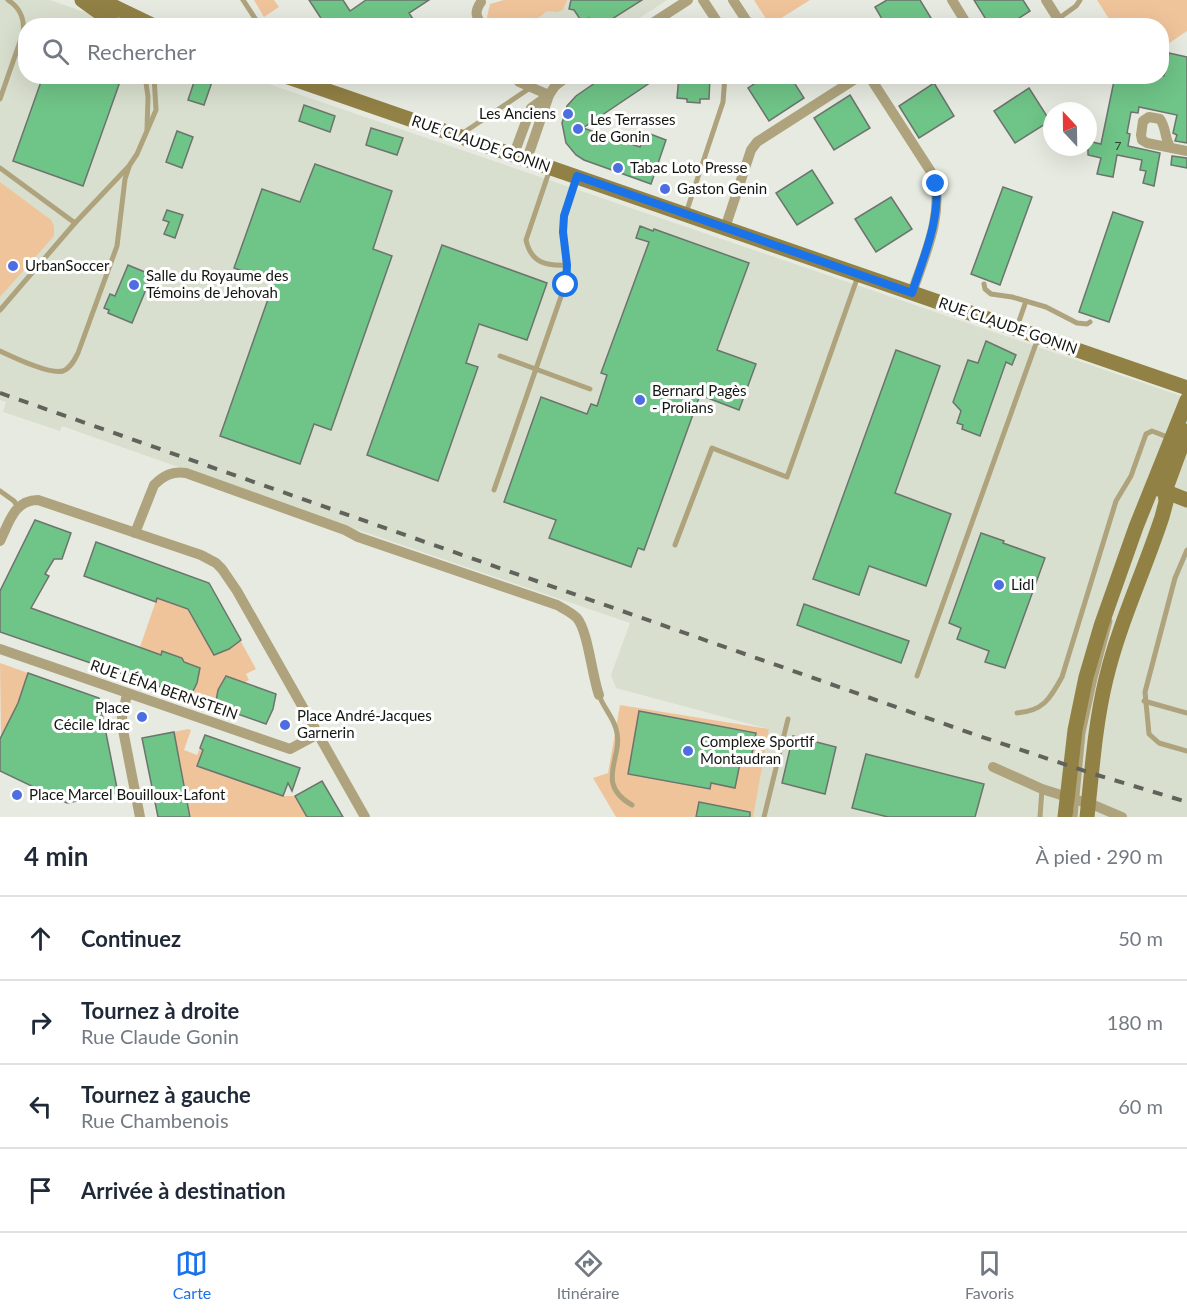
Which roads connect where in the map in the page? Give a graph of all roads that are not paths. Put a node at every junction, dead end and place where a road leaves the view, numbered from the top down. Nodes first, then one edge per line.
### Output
1 (8, 0) edge
2 (81, 0) edge
3 (100, 0) edge
4 (243, 0) edge
5 (688, 0) edge
6 (703, 0) edge
7 (733, 0) edge
8 (952, 0) edge
9 (1046, 0) edge
10 (1080, 0) edge
11 (481, 2) dead end
12 (22, 18) edge
13 (107, 18) edge
14 (134, 18) edge
15 (255, 18) edge
16 (477, 18) edge
17 (660, 18) edge
18 (715, 18) edge
19 (745, 18) edge
20 (963, 18) edge
21 (1052, 18) edge
22 (1059, 18) edge
23 (18, 47) edge
24 (146, 84) edge
25 (154, 84) edge
26 (308, 84) edge
27 (524, 84) edge
28 (558, 84) edge
29 (724, 84) edge
30 (848, 84) edge
31 (873, 84) edge
32 (531, 87) junction
33 (549, 94) junction
34 (0, 99) edge
35 (146, 134) junction
36 (460, 136) junction
37 (1171, 148) dead end
38 (1187, 151) edge
39 (520, 157) junction
40 (129, 166) junction
41 (550, 167) junction
42 (0, 168) edge
43 (577, 176) junction
44 (685, 214) junction
45 (75, 223) junction
46 (724, 228) junction
47 (567, 265) junction
48 (858, 274) junction
49 (984, 284) dead end
50 (912, 293) junction
51 (1026, 301) junction
52 (0, 310) edge
53 (1090, 322) dead end
54 (1016, 329) junction
55 (1039, 337) junction
56 (0, 351) edge
57 (500, 356) dead end
58 (536, 369) junction
59 (590, 388) dead end
60 (1187, 388) edge
61 (1187, 400) edge
62 (1187, 431) edge
63 (1171, 438) junction
64 (494, 490) dead end
65 (0, 492) edge
66 (1158, 493) junction
67 (1187, 500) edge
68 (18, 507) junction
69 (135, 532) junction
70 (0, 542) edge
71 (675, 545) dead end
72 (1187, 550) edge
73 (0, 649) edge
74 (917, 676) dead end
75 (1086, 677) junction
76 (127, 694) junction
77 (599, 695) joint
78 (1144, 701) junction
79 (1017, 713) dead end
80 (1187, 713) edge
81 (788, 718) dead end
82 (1083, 733) junction
83 (318, 734) junction
84 (1187, 751) edge
85 (993, 766) dead end
86 (1045, 790) junction
87 (632, 805) dead end
88 (1092, 812) edge
89 (140, 817) edge
90 (364, 817) edge
91 (764, 817) edge
92 (1040, 817) edge
93 (1065, 817) edge
94 (1075, 817) edge
95 (1122, 817) edge

1 - 12 lane
2 - 13 street
3 - 14 street
4 - 15 lane
5 - 17 street
6 - 18 street
7 - 19 street
8 - 20 street
9 - 21 street
10 - 22 lane
11 - 16 street
23 - 34 lane
24 - 35 lane
25 - 35 lane
26 - 36 street, RUE CLAUDE GONIN
27 - 32 street
28 - 33 street
29 - 44 lane
30 - 46 street
31 - 50 street
32 - 33 street
32 - 36 lane
33 - 39 street
35 - 40 lane
36 - 39 street, RUE CLAUDE GONIN
37 - 38 street
39 - 41 street, RUE CLAUDE GONIN
40 - 45 lane
40 - 56 lane
41 - 43 street, RUE CLAUDE GONIN
41 - 47 lane
42 - 45 lane
43 - 44 street, RUE CLAUDE GONIN
43 - 47 lane
44 - 46 street, RUE CLAUDE GONIN
45 - 52 lane
46 - 48 street, RUE CLAUDE GONIN
47 - 58 lane
48 - 50 street, RUE CLAUDE GONIN
48 - 71 lane
49 - 51 lane
50 - 54 street, RUE CLAUDE GONIN
51 - 53 lane
51 - 54 lane
54 - 55 street, RUE CLAUDE GONIN
55 - 60 street, RUE CLAUDE GONIN
55 - 74 lane
57 - 58 lane
58 - 59 lane
58 - 64 lane
61 - 63 street
62 - 66 street
63 - 66 street
63 - 79 lane
65 - 68 lane
66 - 67 street
66 - 75 street
66 - 82 lane
66 - 88 street
68 - 69 street
68 - 70 street
69 - 77 street
69 - 83 street
72 - 78 lane
73 - 76 street, RUE LÉNA BERNSTEIN
75 - 82 lane
75 - 93 street
76 - 83 street, RUE LÉNA BERNSTEIN
76 - 89 street
77 - 87 lane
78 - 80 lane
78 - 84 lane
81 - 91 lane
82 - 94 lane
83 - 90 street
85 - 86 street
86 - 88 street
86 - 92 lane
88 - 95 street

